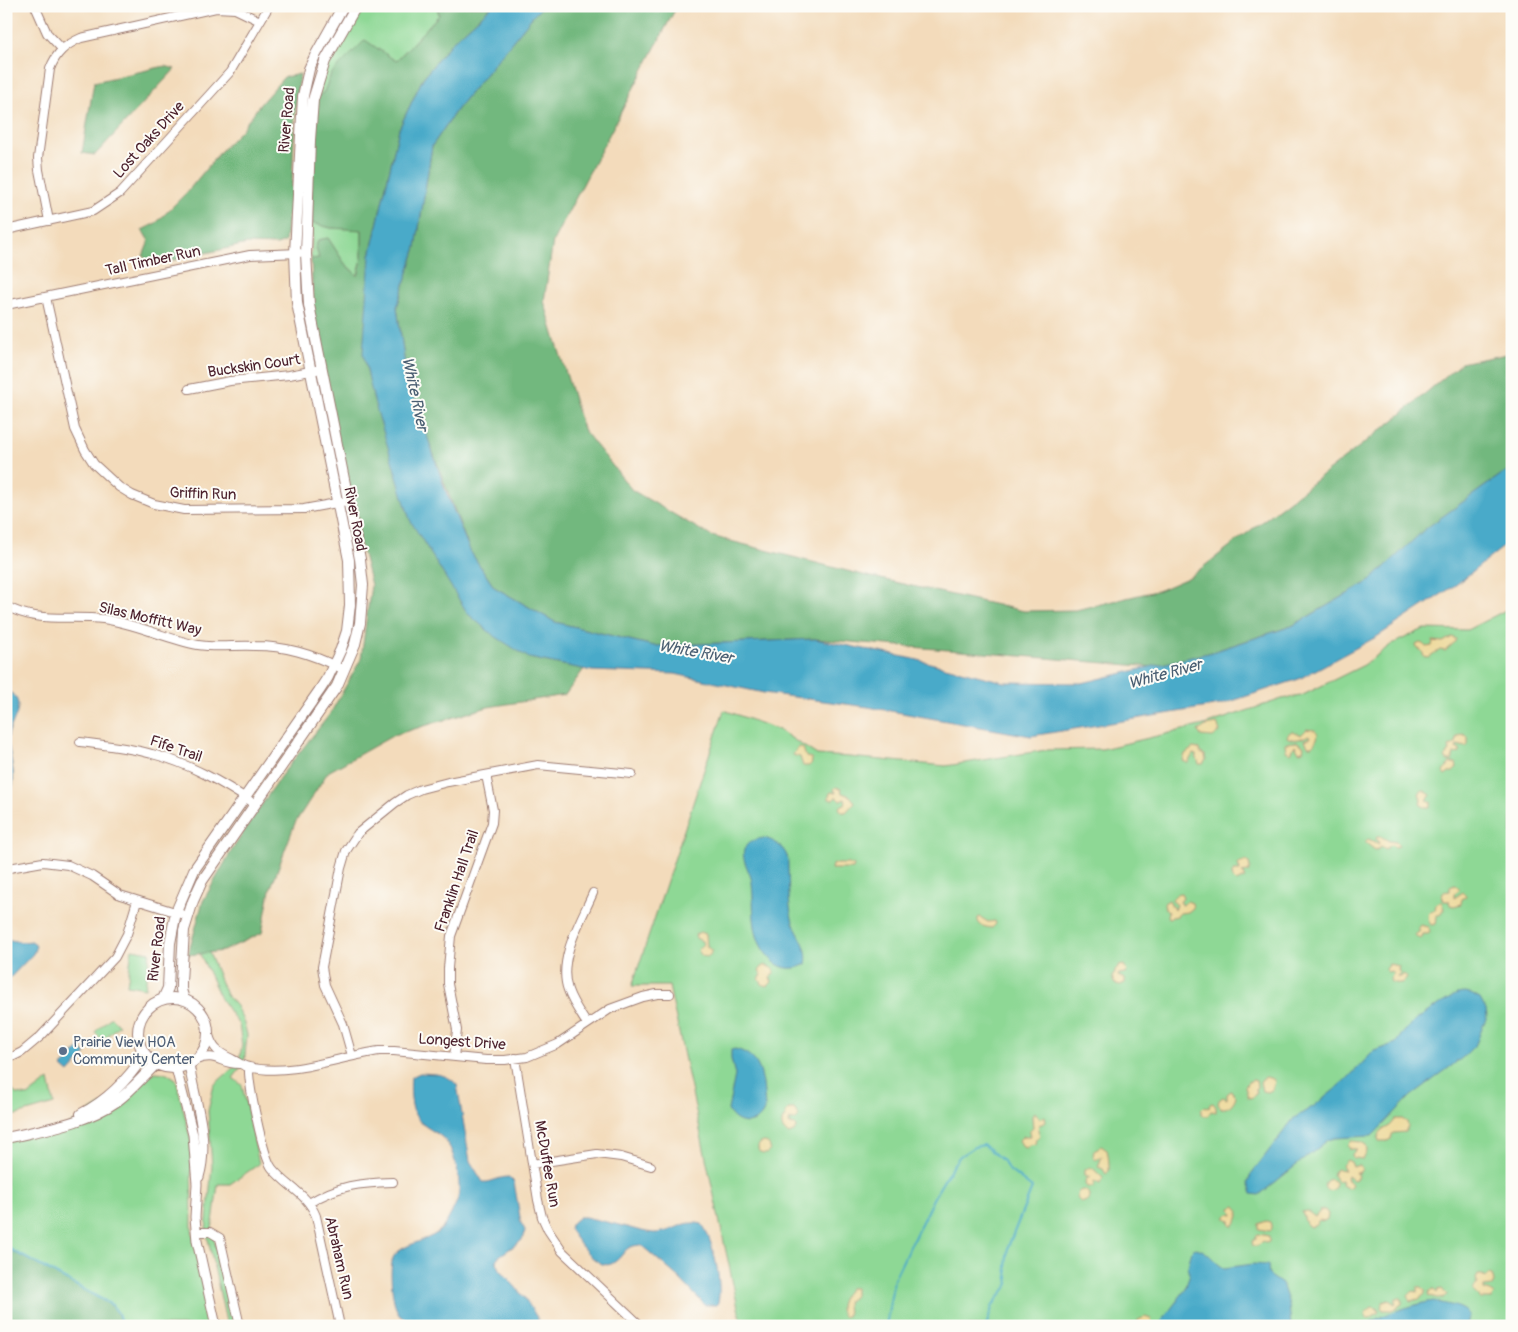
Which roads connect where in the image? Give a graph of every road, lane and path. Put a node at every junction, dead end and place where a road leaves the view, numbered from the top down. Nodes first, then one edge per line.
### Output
1 (35, 6) edge
2 (269, 6) edge
3 (343, 6) edge
4 (356, 6) edge
5 (260, 21) junction
6 (62, 49) junction
7 (49, 221) junction
8 (6, 230) edge
9 (295, 253) junction
10 (306, 254) junction
11 (46, 296) junction
12 (6, 305) edge
13 (322, 369) junction
14 (310, 372) junction
15 (189, 390) dead end
16 (349, 501) junction
17 (337, 503) junction
18 (6, 606) edge
19 (334, 665) junction
20 (344, 670) junction
21 (80, 742) dead end
22 (632, 774) dead end
23 (486, 775) junction
24 (245, 797) junction
25 (255, 804) junction
26 (9, 868) dead end
27 (593, 893) dead end
28 (137, 901) junction
29 (176, 912) junction
30 (188, 916) junction
31 (670, 994) dead end
32 (163, 999) junction
33 (184, 999) junction
34 (586, 1024) junction
35 (209, 1035) junction
36 (145, 1054) junction
37 (352, 1056) junction
38 (454, 1057) junction
39 (515, 1058) junction
40 (6, 1060) edge
41 (192, 1062) junction
42 (156, 1064) junction
43 (239, 1064) junction
44 (249, 1067) junction
45 (176, 1068) junction
46 (55, 1126) junction
47 (6, 1138) edge
48 (532, 1164) junction
49 (651, 1166) dead end
50 (392, 1182) dead end
51 (197, 1184) junction
52 (309, 1202) junction
53 (196, 1232) junction
54 (216, 1326) edge
55 (240, 1326) edge
56 (340, 1326) edge
57 (641, 1326) edge

1 - 6 street
2 - 5 street, Lost Oaks Drive
3 - 9 main road, River Road
4 - 10 main road, River Road
5 - 6 street
5 - 7 street, Lost Oaks Drive
6 - 7 street
7 - 8 street, Lost Oaks Drive
9 - 10 street, Tall Timber Run
9 - 11 street, Tall Timber Run
9 - 14 main road, River Road
10 - 13 main road, River Road
11 - 12 street, Tall Timber Run
11 - 17 street, Griffin Run
13 - 14 street, Buckskin Court
13 - 16 main road, River Road
14 - 15 street, Buckskin Court
14 - 17 main road, River Road
16 - 17 street, Griffin Run
16 - 20 main road, River Road
17 - 19 main road, River Road
18 - 19 street, Silas Moffitt Way
19 - 20 street, Silas Moffitt Way
19 - 24 main road, River Road
20 - 25 main road, River Road
21 - 24 street, Fife Trail
22 - 23 street
23 - 37 street
23 - 38 street, Franklin Hall Trail
24 - 25 street, Fife Trail
24 - 29 main road, River Road
25 - 30 main road, River Road
26 - 28 street
27 - 34 street
28 - 29 street
28 - 40 street
29 - 30 street
29 - 32 main road, River Road
30 - 33 main road, River Road
31 - 34 street, Longest Drive
32 - 33 main road
32 - 36 main road
33 - 35 main road
34 - 39 street, Longest Drive
35 - 41 main road
35 - 43 street, Longest Drive
36 - 42 main road
36 - 46 main road
37 - 38 street, Longest Drive
37 - 44 street, Longest Drive
38 - 39 street, Longest Drive
39 - 48 street, McDuffee Run
41 - 43 street, Longest Drive
41 - 45 main road
41 - 51 street
42 - 45 main road
42 - 46 main road
43 - 44 street, Longest Drive
44 - 52 street, Abraham Run
45 - 51 street
46 - 47 main road
48 - 49 street
48 - 57 street, McDuffee Run
50 - 52 street
51 - 53 street
52 - 56 street, Abraham Run
53 - 54 street
53 - 55 street

